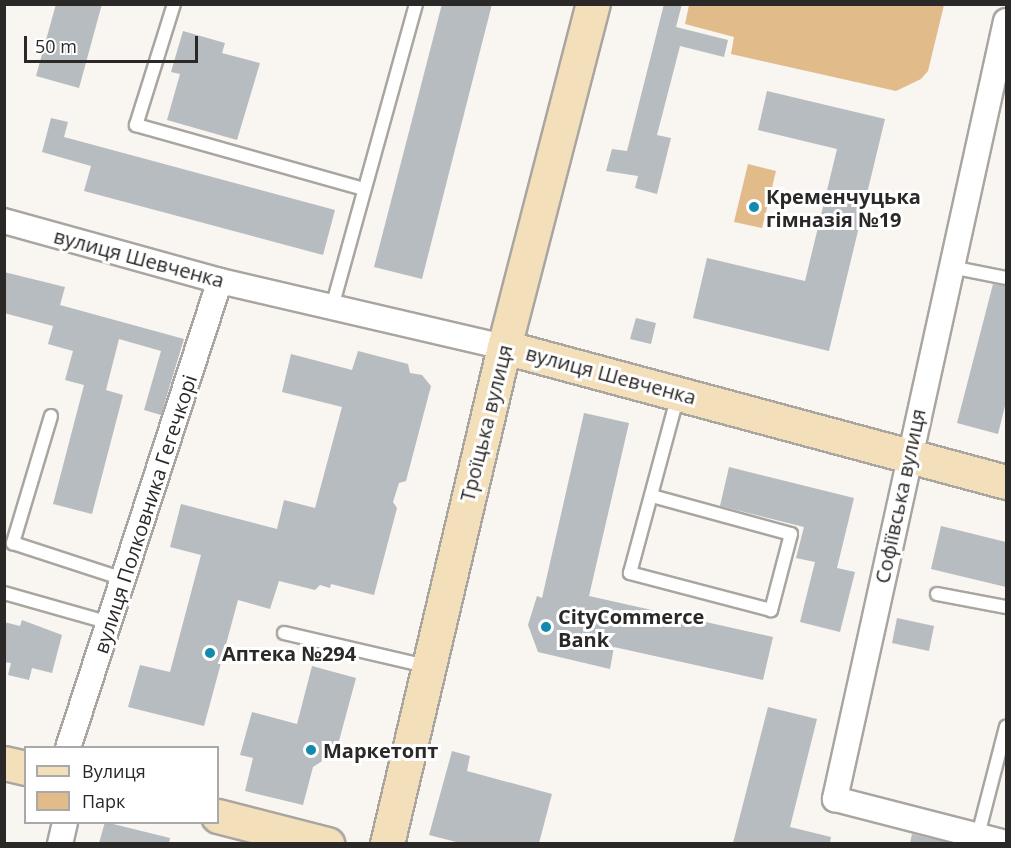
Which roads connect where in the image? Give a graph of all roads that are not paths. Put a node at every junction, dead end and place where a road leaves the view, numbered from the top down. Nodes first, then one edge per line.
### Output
1 (174, 4) edge
2 (416, 4) edge
3 (593, 4) edge
4 (1006, 21) edge
5 (364, 189) junction
6 (4, 221) edge
7 (951, 267) junction
8 (1006, 278) edge
9 (220, 281) junction
10 (332, 307) junction
11 (504, 347) junction
12 (678, 393) junction
13 (51, 416) dead end
14 (908, 457) junction
15 (1006, 482) edge
16 (652, 496) junction
17 (123, 579) junction
18 (4, 593) edge
19 (937, 594) dead end
20 (1006, 607) edge
21 (110, 623) junction
22 (284, 633) dead end
23 (428, 666) junction
24 (1006, 727) edge
25 (68, 746) edge
26 (4, 763) edge
27 (24, 768) edge
28 (219, 816) edge
29 (65, 824) edge
30 (978, 835) junction
31 (60, 843) edge
32 (327, 843) edge
33 (387, 843) edge
34 (1006, 843) edge

1 - 5 lane
2 - 5 lane
3 - 11 main road, Троїцька вулиця
4 - 7 street, Софіївська вулиця
5 - 10 lane
6 - 9 street, вулиця Шевченка
7 - 8 lane
7 - 14 street, Софіївська вулиця
9 - 10 street, вулиця Шевченка
9 - 17 street, вулиця Полковника Гегечкорі
10 - 11 street, вулиця Шевченка
11 - 12 main road, вулиця Шевченка
11 - 23 main road, Троїцька вулиця
12 - 14 main road, вулиця Шевченка
12 - 16 lane
13 - 17 lane
14 - 15 main road, вулиця Шевченка
14 - 30 street, Софіївська вулиця
16 - 16 lane
17 - 21 street, вулиця Полковника Гегечкорі
18 - 21 lane
19 - 20 lane
21 - 25 street, вулиця Полковника Гегечкорі
22 - 23 lane
23 - 33 main road, Троїцька вулиця
24 - 30 lane
26 - 27 main road
28 - 32 main road
29 - 31 street
30 - 34 street, Софіївська вулиця

